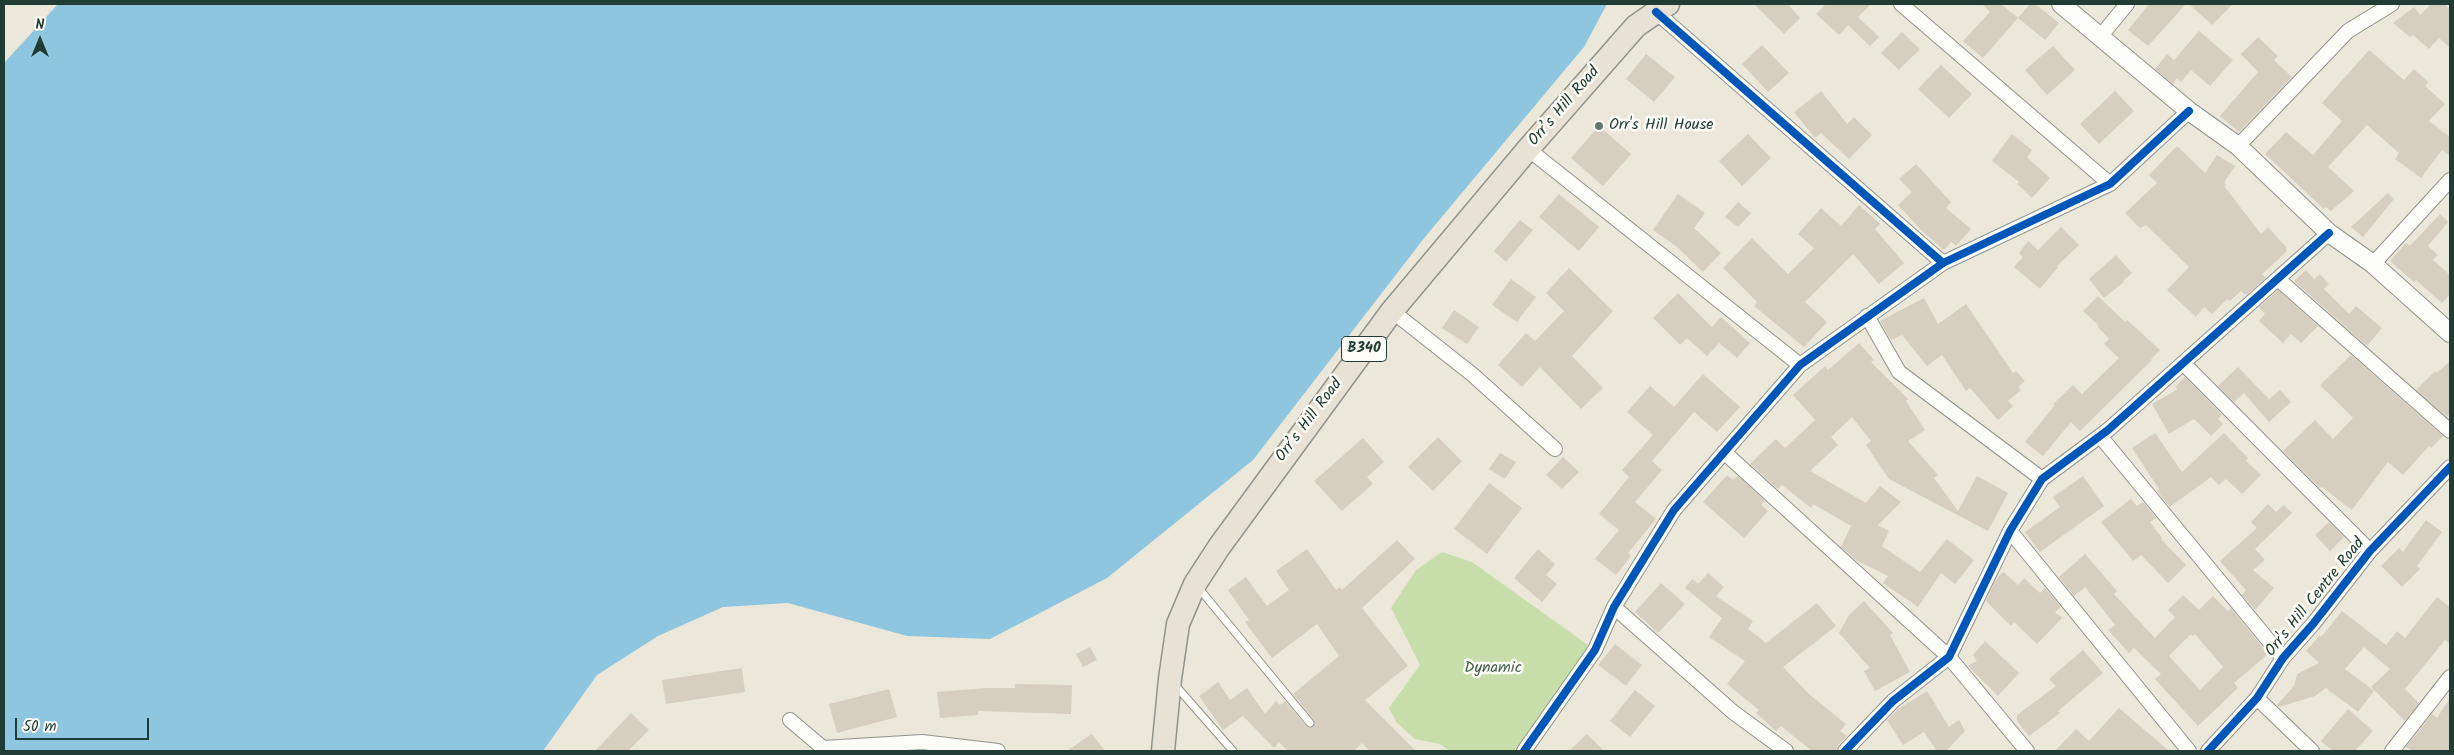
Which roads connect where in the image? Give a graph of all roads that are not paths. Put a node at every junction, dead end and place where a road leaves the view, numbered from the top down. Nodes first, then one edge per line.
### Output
1 (1901, 4) edge
2 (2061, 4) edge
3 (2127, 4) edge
4 (2392, 4) edge
5 (1662, 8) edge
6 (2100, 37) junction
7 (2189, 111) junction
8 (2238, 146) junction
9 (1528, 149) junction
10 (2450, 180) edge
11 (2110, 184) junction
12 (2329, 233) junction
13 (1944, 263) junction
14 (2373, 264) junction
15 (2278, 279) junction
16 (1392, 311) junction
17 (1867, 316) junction
18 (2450, 333) edge
19 (2183, 363) junction
20 (1800, 365) junction
21 (2450, 431) edge
22 (2100, 436) junction
23 (1555, 449) dead end
24 (1724, 452) junction
25 (2450, 466) edge
26 (2042, 479) junction
27 (2010, 531) junction
28 (2370, 552) junction
29 (1196, 584) junction
30 (1614, 607) junction
31 (1949, 657) junction
32 (2283, 658) junction
33 (2450, 676) edge
34 (1170, 679) junction
35 (2257, 698) junction
36 (790, 720) dead end
37 (1310, 722) dead end
38 (823, 750) edge
39 (998, 751) edge
40 (1163, 751) edge
41 (1233, 751) edge
42 (1524, 751) edge
43 (1786, 751) edge
44 (1845, 751) edge
45 (2027, 751) edge
46 (2189, 751) edge
47 (2208, 751) edge
48 (2312, 751) edge
49 (2392, 751) edge

1 - 11 street
2 - 6 street
3 - 6 street
4 - 8 street
5 - 9 main road, Orr’s Hill Road / B340
5 - 13 street
6 - 7 street
7 - 8 street
7 - 11 street
8 - 12 street
9 - 16 main road, Orr’s Hill Road / B340
9 - 20 street
10 - 14 street
11 - 13 street
12 - 14 street
12 - 15 street
13 - 17 street
14 - 18 street
15 - 19 street
15 - 21 street
16 - 23 street
16 - 29 main road, Orr’s Hill Road / B340
17 - 20 street
17 - 26 street
19 - 22 street
19 - 28 street
20 - 24 street
22 - 26 street
22 - 32 street
24 - 30 street
24 - 31 street
25 - 28 street, Orr's Hill Centre Road
26 - 27 street
27 - 31 street
27 - 46 street
28 - 32 street, Orr's Hill Centre Road
29 - 34 main road, Orr’s Hill Road / B340
29 - 37 lane
30 - 42 street
30 - 43 street
31 - 44 street
31 - 45 street
32 - 35 street, Orr's Hill Centre Road
33 - 49 street
34 - 40 main road, Orr’s Hill Road / B340
34 - 41 lane
35 - 47 street, Orr's Hill Centre Road
35 - 48 street
36 - 38 street
38 - 39 street

